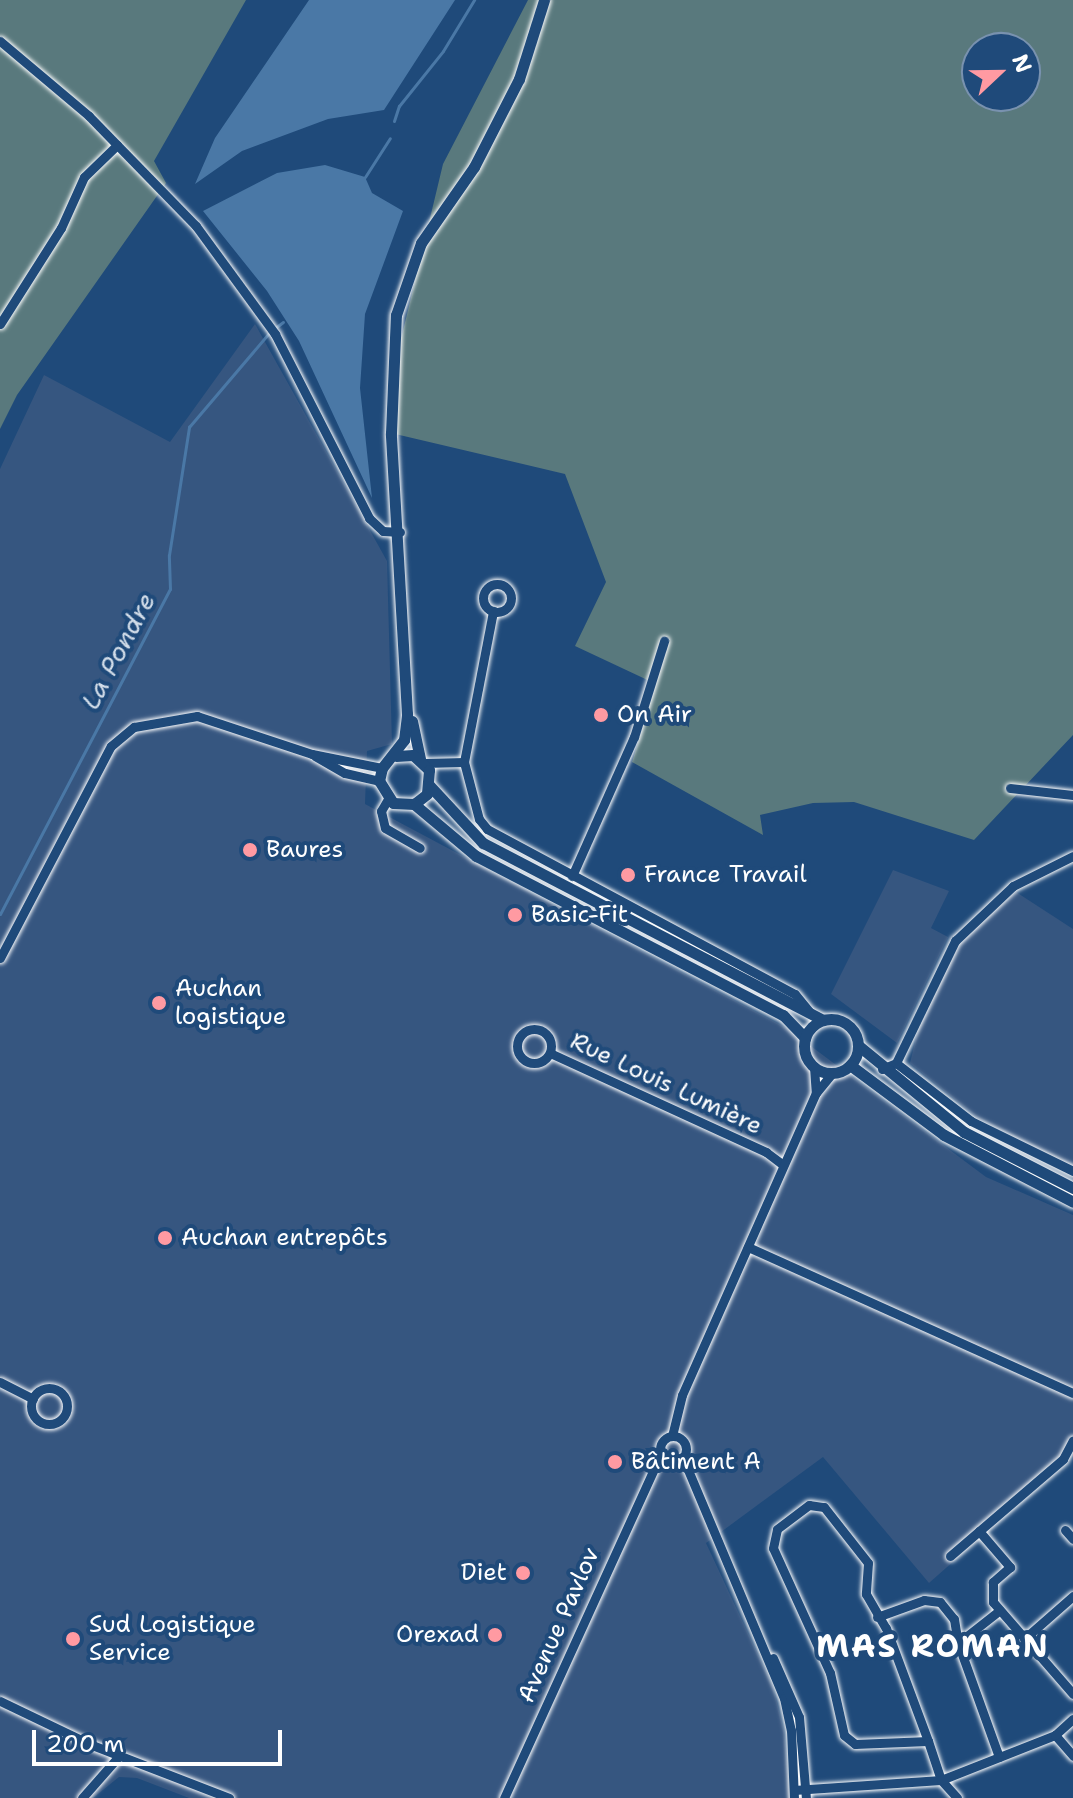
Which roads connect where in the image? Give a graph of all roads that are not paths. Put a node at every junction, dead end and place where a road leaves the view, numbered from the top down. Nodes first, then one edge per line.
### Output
1 (544, 0) edge
2 (0, 41) edge
3 (117, 145) junction
4 (0, 324) edge
5 (400, 528) junction
6 (493, 611) dead end
7 (664, 641) dead end
8 (405, 697) junction
9 (312, 754) junction
10 (396, 756) junction
11 (422, 761) junction
12 (464, 762) junction
13 (444, 765) junction
14 (382, 768) junction
15 (379, 781) junction
16 (430, 782) junction
17 (1010, 788) dead end
18 (1073, 795) edge
19 (388, 799) junction
20 (414, 804) junction
21 (420, 848) dead end
22 (1073, 856) edge
23 (572, 876) junction
24 (0, 958) edge
25 (817, 1017) junction
26 (805, 1038) junction
27 (859, 1046) junction
28 (550, 1053) dead end
29 (896, 1063) junction
30 (850, 1065) junction
31 (814, 1067) junction
32 (882, 1069) junction
33 (832, 1073) junction
34 (816, 1093) junction
35 (791, 1149) junction
36 (766, 1152) junction
37 (783, 1165) junction
38 (1073, 1171) edge
39 (1073, 1188) edge
40 (1073, 1202) edge
41 (748, 1247) junction
42 (0, 1382) edge
43 (1073, 1393) edge
44 (33, 1399) dead end
45 (676, 1437) junction
46 (1073, 1440) edge
47 (666, 1458) junction
48 (683, 1458) junction
49 (686, 1473) junction
50 (1065, 1530) dead end
51 (979, 1531) junction
52 (1073, 1539) edge
53 (950, 1556) dead end
54 (1073, 1596) edge
55 (1000, 1610) junction
56 (877, 1617) junction
57 (760, 1634) junction
58 (1024, 1639) junction
59 (958, 1643) junction
60 (1073, 1694) edge
61 (0, 1701) edge
62 (1073, 1719) edge
63 (1055, 1735) junction
64 (928, 1741) junction
65 (119, 1756) junction
66 (1073, 1756) edge
67 (999, 1757) junction
68 (941, 1780) junction
69 (794, 1794) edge
70 (806, 1794) edge
71 (82, 1798) edge
72 (229, 1798) edge
73 (504, 1798) edge
74 (957, 1798) edge

1 - 5 main road
2 - 3 street
3 - 4 street
3 - 5 street
5 - 8 main road
6 - 12 street
7 - 23 street
8 - 10 main road
8 - 11 main road
9 - 14 street
9 - 15 street
9 - 24 street
10 - 11 main road
10 - 14 main road
11 - 13 street
11 - 16 main road
12 - 13 street
12 - 23 street
13 - 16 street
14 - 15 main road
15 - 19 main road
16 - 20 main road
16 - 25 main road
17 - 18 street
19 - 20 main road
19 - 21 street
20 - 26 main road
22 - 29 street
23 - 25 street
25 - 26 main road
25 - 27 main road
26 - 31 main road
27 - 30 main road
27 - 32 main road
28 - 36 street, Rue Louis Lumière
29 - 32 street
29 - 38 street
30 - 33 main road
30 - 40 main road
31 - 33 main road
31 - 34 street
32 - 39 main road
33 - 34 street
34 - 35 street
35 - 36 street, Rue Louis Lumière
35 - 37 street
36 - 37 street, Rue Louis Lumière
37 - 41 street
41 - 43 street
41 - 45 street
42 - 44 street
45 - 47 street, Avenue Pavlov
45 - 48 street
46 - 51 street
47 - 48 street
47 - 49 street
47 - 73 street, Avenue Pavlov
48 - 49 street
49 - 57 street
50 - 52 street
51 - 53 street
51 - 55 street
54 - 58 street
55 - 58 street
55 - 59 street
56 - 59 street
56 - 64 street
56 - 64 street
57 - 69 street
57 - 70 street
58 - 60 street
59 - 67 street
61 - 65 street
62 - 63 street
63 - 66 street
63 - 67 street
64 - 68 street
65 - 71 street
65 - 72 street
67 - 68 street
68 - 70 street
68 - 74 street
69 - 70 street

